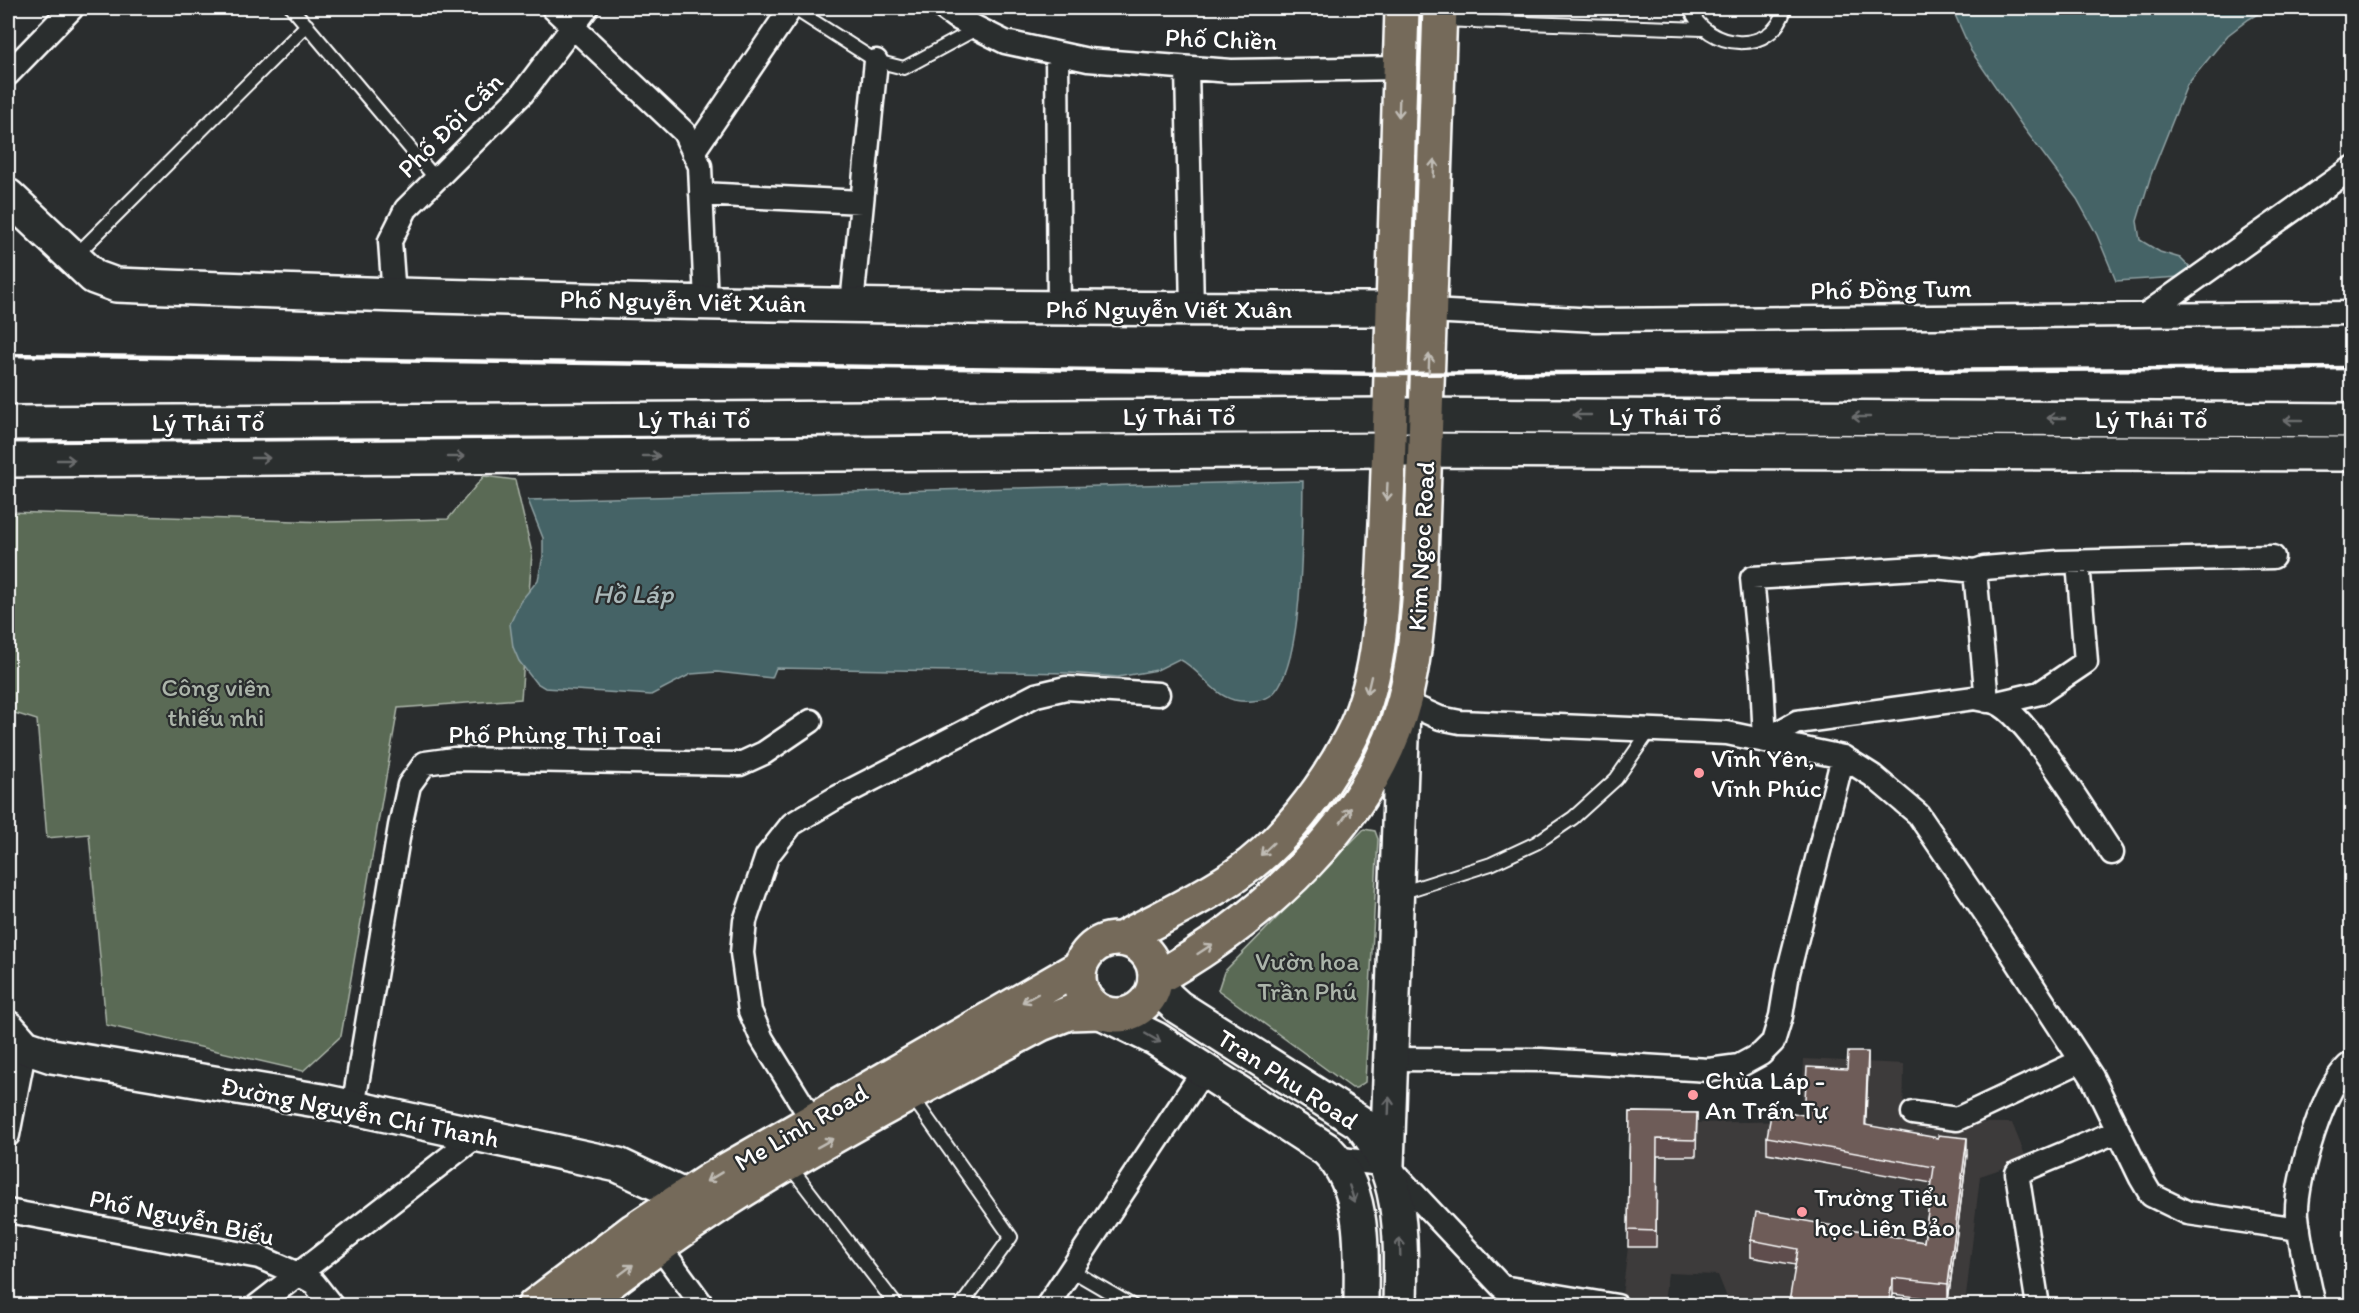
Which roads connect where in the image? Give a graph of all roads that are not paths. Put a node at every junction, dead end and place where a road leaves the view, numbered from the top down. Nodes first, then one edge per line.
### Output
1 (72, 8) edge
2 (292, 8) edge
3 (553, 8) edge
4 (587, 8) edge
5 (792, 8) edge
6 (943, 8) edge
7 (1402, 8) edge
8 (1690, 8) edge
9 (1785, 8) edge
10 (1439, 14) edge
11 (307, 25) junction
12 (573, 27) junction
13 (978, 28) junction
14 (1703, 29) junction
15 (1057, 54) junction
16 (876, 61) junction
17 (1187, 68) junction
18 (1400, 68) junction
19 (8, 74) edge
20 (693, 152) junction
21 (2352, 168) edge
22 (436, 179) junction
23 (701, 194) junction
24 (8, 196) edge
25 (862, 202) junction
26 (73, 257) junction
27 (394, 296) junction
28 (706, 302) junction
29 (852, 304) junction
30 (1059, 308) junction
31 (1393, 309) junction
32 (1192, 310) junction
33 (1430, 311) junction
34 (2352, 313) edge
35 (2145, 315) junction
36 (1390, 414) junction
37 (1427, 415) junction
38 (2352, 420) edge
39 (8, 423) edge
40 (1389, 450) junction
41 (1426, 450) junction
42 (2352, 454) edge
43 (8, 460) edge
44 (2273, 557) dead end
45 (2078, 562) junction
46 (1976, 571) junction
47 (1158, 694) dead end
48 (1404, 702) junction
49 (1992, 702) junction
50 (811, 721) dead end
51 (1650, 730) junction
52 (1765, 740) junction
53 (1843, 757) junction
54 (2112, 854) dead end
55 (1395, 895) junction
56 (1121, 939) junction
57 (1080, 967) junction
58 (1155, 979) junction
59 (1101, 1012) junction
60 (13, 1041) edge
61 (1390, 1059) junction
62 (2081, 1061) junction
63 (2352, 1063) edge
64 (1204, 1070) junction
65 (911, 1095) junction
66 (353, 1108) junction
67 (1913, 1113) dead end
68 (812, 1120) junction
69 (2118, 1131) junction
70 (8, 1135) edge
71 (478, 1135) junction
72 (1335, 1158) junction
73 (788, 1164) junction
74 (1387, 1165) junction
75 (699, 1203) junction
76 (8, 1211) edge
77 (2299, 1229) junction
78 (659, 1246) junction
79 (1071, 1270) junction
80 (298, 1274) junction
81 (1502, 1287) junction
82 (257, 1305) edge
83 (332, 1305) edge
84 (534, 1305) edge
85 (579, 1305) edge
86 (703, 1305) edge
87 (897, 1305) edge
88 (961, 1305) edge
89 (1047, 1305) edge
90 (1133, 1305) edge
91 (1360, 1305) edge
92 (1400, 1305) edge
93 (1519, 1305) edge
94 (1617, 1305) edge
95 (2038, 1305) edge
96 (2314, 1305) edge

1 - 19 street
2 - 11 lane
3 - 12 street
4 - 12 street, Phố Đội Cấn
5 - 16 lane
5 - 20 street
6 - 13 street, Phố Chiền
7 - 18 main road, Kim Ngoc Road
8 - 14 lane
9 - 14 lane
10 - 14 lane
33 -> 10 main road, Kim Ngoc Road
11 - 22 lane
11 - 26 lane
12 - 20 street
12 - 22 street, Phố Đội Cấn
13 - 15 street, Phố Chiền
13 - 16 lane
15 - 17 street, Phố Chiền
15 - 30 street
16 - 25 street
17 - 18 street, Phố Chiền
17 - 32 street
18 -> 31 main road, Kim Ngoc Road
20 - 23 street
21 - 35 street
22 - 27 street, Phố Đội Cấn
23 - 25 street
23 - 28 street
24 - 26 main road, Phố Nguyễn Viết Xuân
25 - 29 street
26 - 27 main road, Phố Nguyễn Viết Xuân
27 - 28 main road, Phố Nguyễn Viết Xuân
28 - 29 main road, Phố Nguyễn Viết Xuân
29 - 30 main road, Phố Nguyễn Viết Xuân
30 - 32 main road, Phố Nguyễn Viết Xuân
31 - 32 main road, Phố Nguyễn Viết Xuân
31 - 36 main road, Kim Ngoc Road
33 - 35 street, Phố Đồng Tum
37 -> 33 main road, Kim Ngoc Road
34 - 35 street, Phố Đồng Tum
36 - 37 main road, Lý Thái Tổ
36 - 39 main road, Lý Thái Tổ
36 - 40 main road, Kim Ngoc Road
38 -> 37 main road, Lý Thái Tổ
37 - 41 main road, Kim Ngoc Road
40 - 41 main road, Lý Thái Tổ
43 -> 40 main road, Lý Thái Tổ
40 -> 56 main road, Kim Ngoc Road
41 - 42 main road, Lý Thái Tổ
41 - 48 main road, Kim Ngoc Road
44 - 45 street
45 - 46 street
45 - 49 street
46 - 49 street
46 - 52 street
47 - 68 street
48 - 51 street
48 - 55 main road
58 -> 48 main road, Kim Ngoc Road
49 - 52 street
49 - 54 street
50 - 66 street, Phố Phùng Thị Toại
51 - 52 street
51 - 55 lane
52 - 53 street
53 - 61 street
53 - 62 street
55 - 61 main road
56 - 57 main road
56 - 58 main road
57 - 59 main road
57 -> 68 main road, Me Linh Road
58 - 59 main road
58 - 74 main road, Tran Phu Road
59 -> 64 main road, Tran Phu Road
59 - 65 main road, Me Linh Road
60 - 66 main road, Đường Nguyễn Chí Thanh
60 - 70 street
74 -> 61 main road
62 - 67 street
62 - 69 street
63 - 77 street
64 - 72 main road, Tran Phu Road
64 - 79 street
73 -> 65 main road, Me Linh Road
65 - 88 lane
66 - 71 main road, Đường Nguyễn Chí Thanh
68 -> 75 main road, Me Linh Road
69 - 77 street
69 - 95 street
71 - 75 main road, Đường Nguyễn Chí Thanh
71 - 80 street
72 - 74 street
72 -> 91 main road, Tran Phu Road
73 - 75 main road, Me Linh Road
73 - 87 lane
74 - 81 street
92 -> 74 main road, Tran Phu Road
75 - 78 main road, Me Linh Road
75 - 84 main road, Me Linh Road
76 - 80 street, Phố Nguyễn Biểu
77 - 96 street
85 -> 78 main road, Me Linh Road
78 - 86 street
79 - 89 street
79 - 90 lane
80 - 82 street
80 - 83 street, Phố Nguyễn Biểu
81 - 93 lane
81 - 94 street

